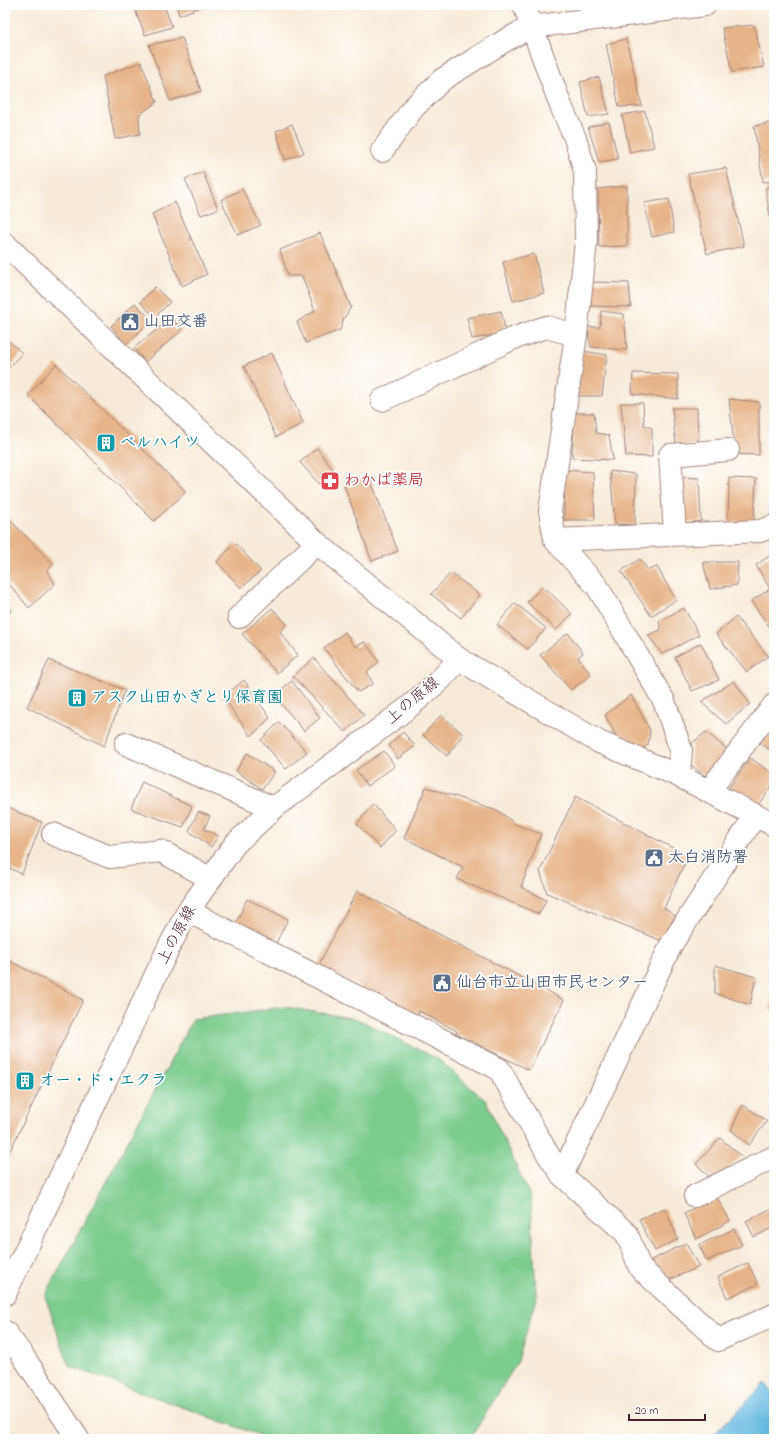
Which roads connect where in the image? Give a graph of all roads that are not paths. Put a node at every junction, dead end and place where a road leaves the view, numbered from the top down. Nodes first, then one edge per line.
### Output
1 (524, 5) edge
2 (705, 5) edge
3 (531, 27) junction
4 (382, 151) dead end
5 (9, 256) edge
6 (576, 335) junction
7 (382, 400) dead end
8 (728, 450) dead end
9 (774, 526) edge
10 (675, 534) junction
11 (555, 540) junction
12 (317, 543) junction
13 (239, 617) dead end
14 (459, 659) junction
15 (774, 705) edge
16 (126, 744) dead end
17 (679, 776) junction
18 (709, 792) junction
19 (274, 808) junction
20 (754, 816) junction
21 (774, 825) edge
22 (53, 834) dead end
23 (211, 879) junction
24 (188, 911) junction
25 (774, 1157) edge
26 (562, 1175) junction
27 (695, 1196) dead end
28 (5, 1294) edge
29 (774, 1315) edge
30 (9, 1346) edge
31 (78, 1439) edge

1 - 3 street
2 - 3 street
3 - 4 street
3 - 6 street
5 - 12 street
6 - 7 street
6 - 11 street
8 - 10 street
9 - 10 street
10 - 11 street
11 - 17 street
12 - 13 street
12 - 14 street
14 - 17 street
14 - 19 street, 上の原線
15 - 18 street
16 - 19 street
17 - 18 street
18 - 20 street
19 - 23 street, 上の原線
20 - 21 street
20 - 26 street
22 - 23 street
23 - 24 street, 上の原線
24 - 26 street
24 - 28 street, 上の原線
25 - 27 street
26 - 29 street
30 - 31 street

